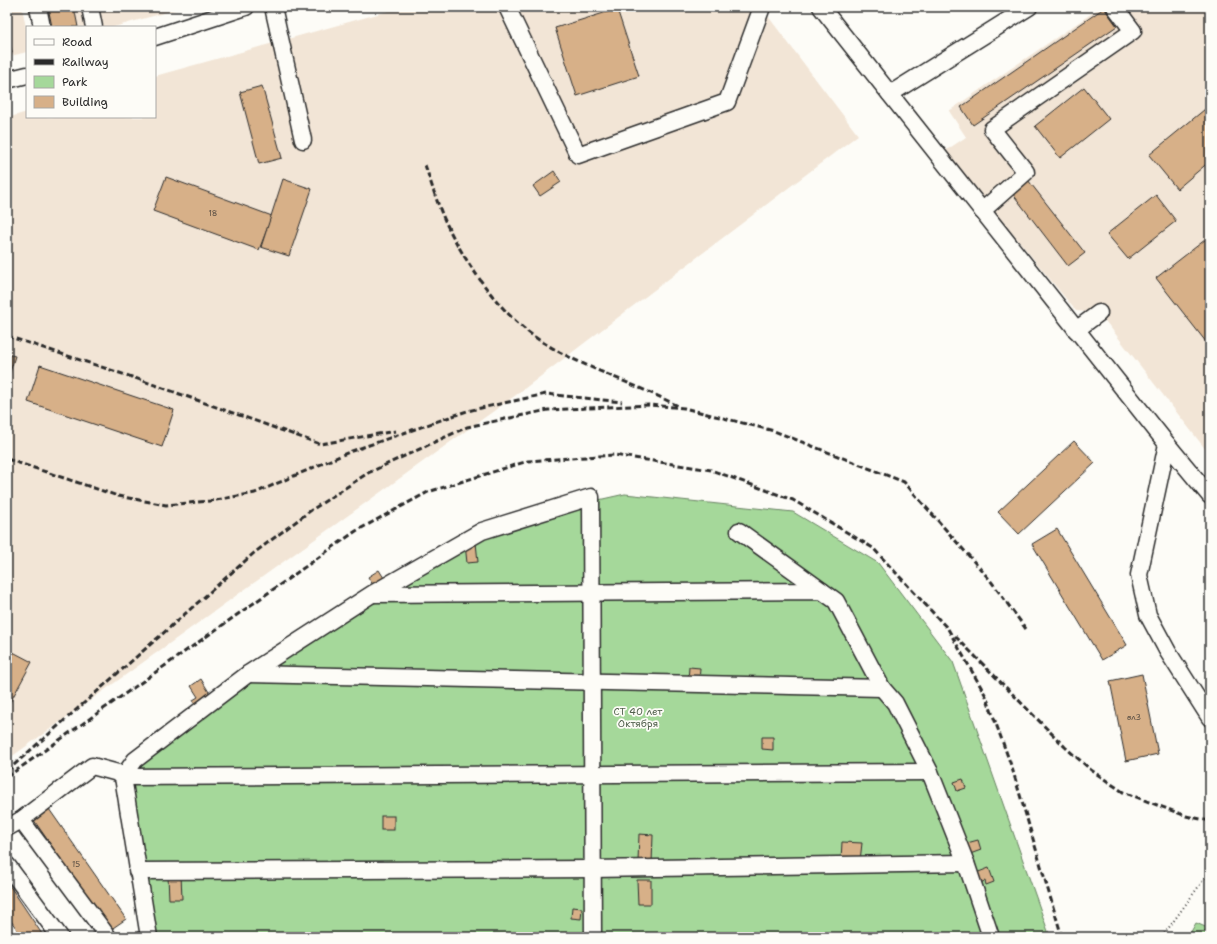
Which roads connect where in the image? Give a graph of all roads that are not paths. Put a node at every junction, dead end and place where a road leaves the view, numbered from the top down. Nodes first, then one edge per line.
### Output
1 (38, 7) edge
2 (90, 7) edge
3 (246, 7) edge
4 (273, 7) edge
5 (507, 7) edge
6 (762, 7) edge
7 (821, 7) edge
8 (1029, 7) edge
9 (1115, 7) edge
10 (42, 26) edge
11 (94, 26) edge
12 (156, 37) edge
13 (26, 75) edge
14 (7, 80) edge
15 (890, 94) junction
16 (303, 140) dead end
17 (982, 211) junction
18 (1099, 313) dead end
19 (1076, 330) junction
20 (1166, 444) junction
21 (1210, 496) edge
22 (739, 531) dead end
23 (822, 591) junction
24 (591, 592) junction
25 (372, 594) junction
26 (248, 674) junction
27 (591, 683) junction
28 (882, 688) junction
29 (1207, 710) edge
30 (930, 772) junction
31 (591, 775) junction
32 (123, 777) junction
33 (14, 824) edge
34 (966, 863) junction
35 (7, 865) edge
36 (592, 870) junction
37 (137, 871) junction
38 (60, 937) edge
39 (108, 937) edge
40 (149, 937) edge
41 (593, 937) edge
42 (991, 937) edge

1 - 10 street
2 - 11 street
3 - 12 street
4 - 16 street
5 - 6 street
7 - 15 street
8 - 15 street
9 - 17 street
13 - 14 street
15 - 17 street
17 - 19 street
18 - 19 street
19 - 20 street
20 - 21 street
20 - 29 street
22 - 23 street
23 - 24 street
23 - 28 street
24 - 25 street
24 - 25 street
24 - 27 street
25 - 26 street
26 - 27 street
26 - 32 street
27 - 28 street
27 - 31 street
28 - 30 street
30 - 31 street
30 - 34 street
31 - 32 street
31 - 36 street
32 - 33 street
32 - 37 street
33 - 39 street
34 - 36 street
34 - 42 street
35 - 38 street
36 - 37 street
36 - 41 street
37 - 40 street

